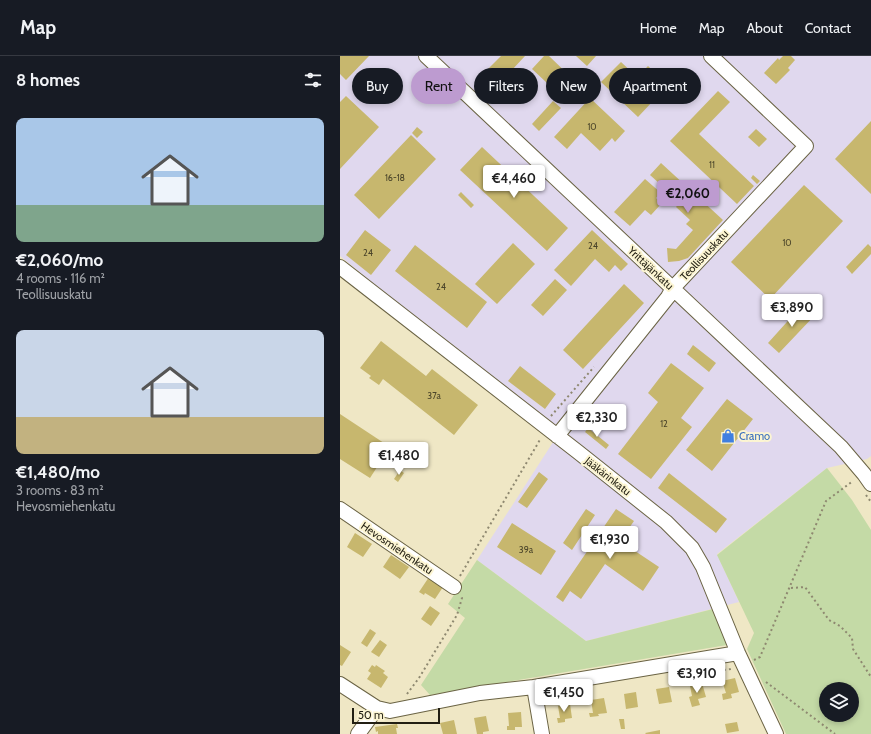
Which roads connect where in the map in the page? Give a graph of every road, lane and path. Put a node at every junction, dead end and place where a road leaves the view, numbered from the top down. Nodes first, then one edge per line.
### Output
1 (426, 56) edge
2 (711, 56) edge
3 (340, 267) edge
4 (673, 288) junction
5 (542, 436) dead end
6 (557, 436) junction
7 (855, 480) dead end
8 (871, 484) edge
9 (340, 509) edge
10 (454, 587) junction
11 (791, 588) dead end
12 (742, 659) junction
13 (871, 677) edge
14 (763, 679) dead end
15 (340, 684) edge
16 (534, 687) junction
17 (377, 708) junction
18 (399, 710) junction
19 (358, 734) edge
20 (542, 734) edge
21 (776, 734) edge
22 (835, 734) edge

1 - 4 street, Yrittäjänkatu
2 - 4 street, Teollisuuskatu
3 - 6 street, Jääkärinkatu
4 - 6 street, Teollisuuskatu
4 - 8 street, Yrittäjänkatu
5 - 10 path
6 - 12 street, Jääkärinkatu
7 - 12 path
9 - 10 street, Hevosmiehenkatu
10 - 18 path
11 - 13 path
12 - 16 street
12 - 21 street, Jääkärinkatu
14 - 22 path
15 - 17 street
16 - 18 street
16 - 20 street
17 - 18 street
17 - 19 street

